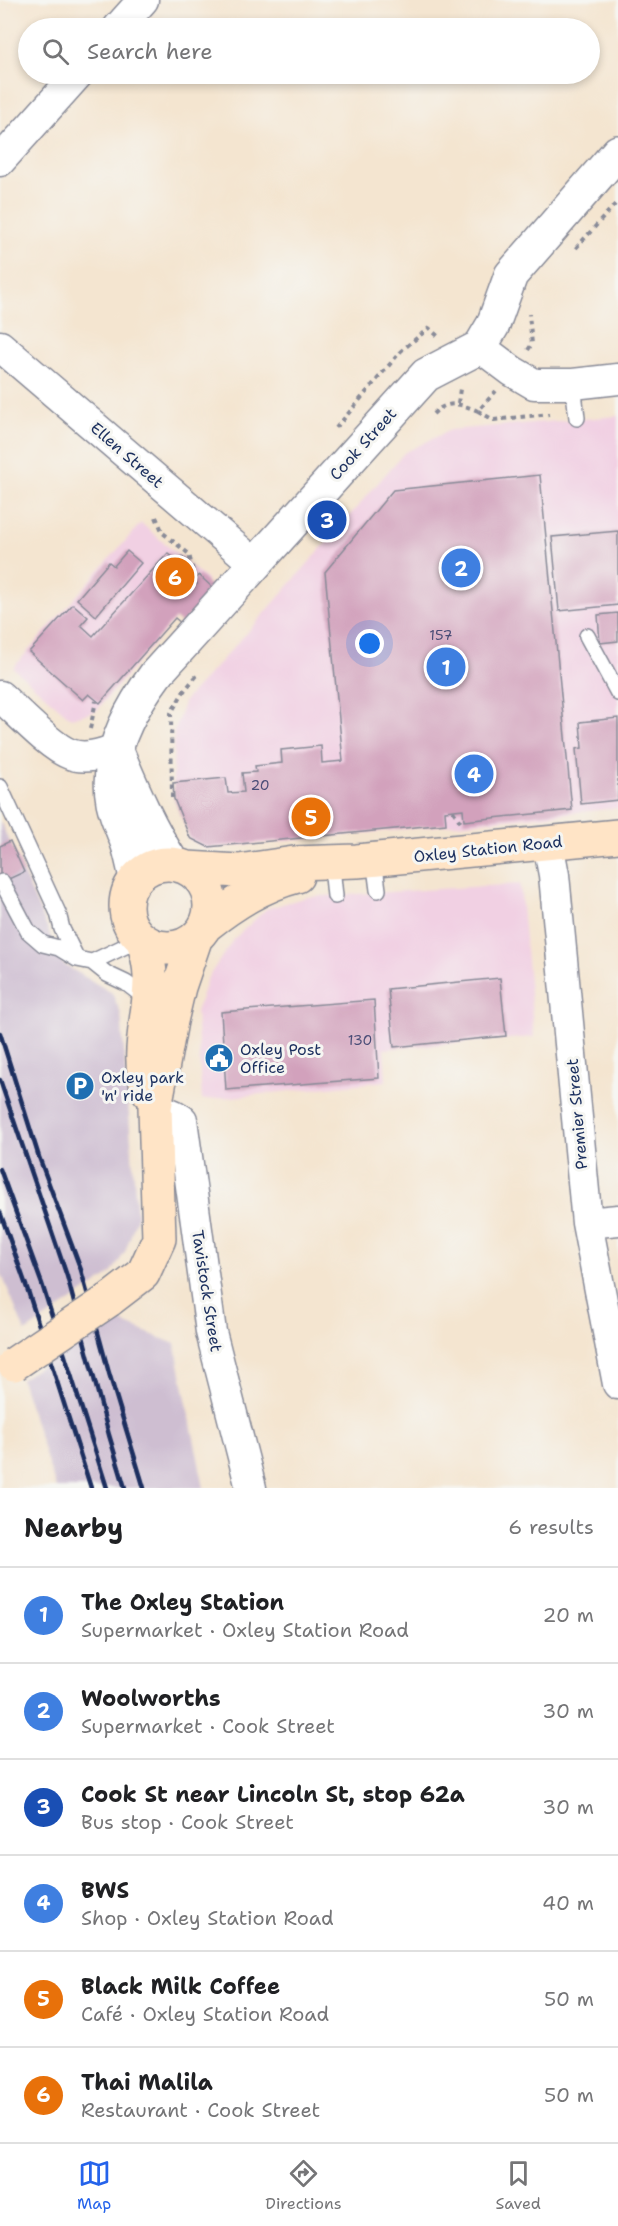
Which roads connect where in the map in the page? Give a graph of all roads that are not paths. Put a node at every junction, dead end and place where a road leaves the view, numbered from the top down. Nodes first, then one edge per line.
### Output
1 (143, 0) edge
2 (127, 18) edge
3 (69, 84) edge
4 (618, 152) edge
5 (0, 161) edge
6 (0, 346) edge
7 (480, 347) junction
8 (618, 379) edge
9 (255, 564) junction
10 (587, 636) dead end
11 (618, 693) edge
12 (0, 696) edge
13 (116, 749) junction
14 (0, 787) edge
15 (618, 836) edge
16 (549, 843) junction
17 (180, 866) junction
18 (356, 875) junction
19 (136, 877) junction
20 (2, 882) dead end
21 (201, 932) junction
22 (141, 940) junction
23 (84, 961) junction
24 (148, 1000) junction
25 (155, 1107) junction
26 (618, 1220) edge
27 (587, 1223) junction
28 (4, 1370) edge
29 (618, 1384) edge
30 (251, 1488) edge

1 - 2 street
3 - 5 street
4 - 7 street
6 - 9 street, Ellen Street
7 - 8 street
7 - 9 street, Cook Street
9 - 13 street, Cook Street
10 - 11 lane
12 - 13 street
13 - 17 street
13 - 19 street, Cook Street
14 - 23 lane
15 - 16 main road, Oxley Station Road
16 - 18 main road, Oxley Station Road
16 - 27 street, Premier Street
17 - 18 main road, Oxley Station Road
17 - 19 main road
17 - 21 main road
18 - 21 main road, Oxley Station Road
19 - 22 main road
20 - 23 lane
21 - 22 main road
21 - 25 main road
22 - 23 lane
22 - 24 main road
23 - 24 lane
24 - 25 main road
25 - 28 main road, bridge
25 - 30 street, Tavistock Street
26 - 27 street
27 - 29 street, Premier Street

